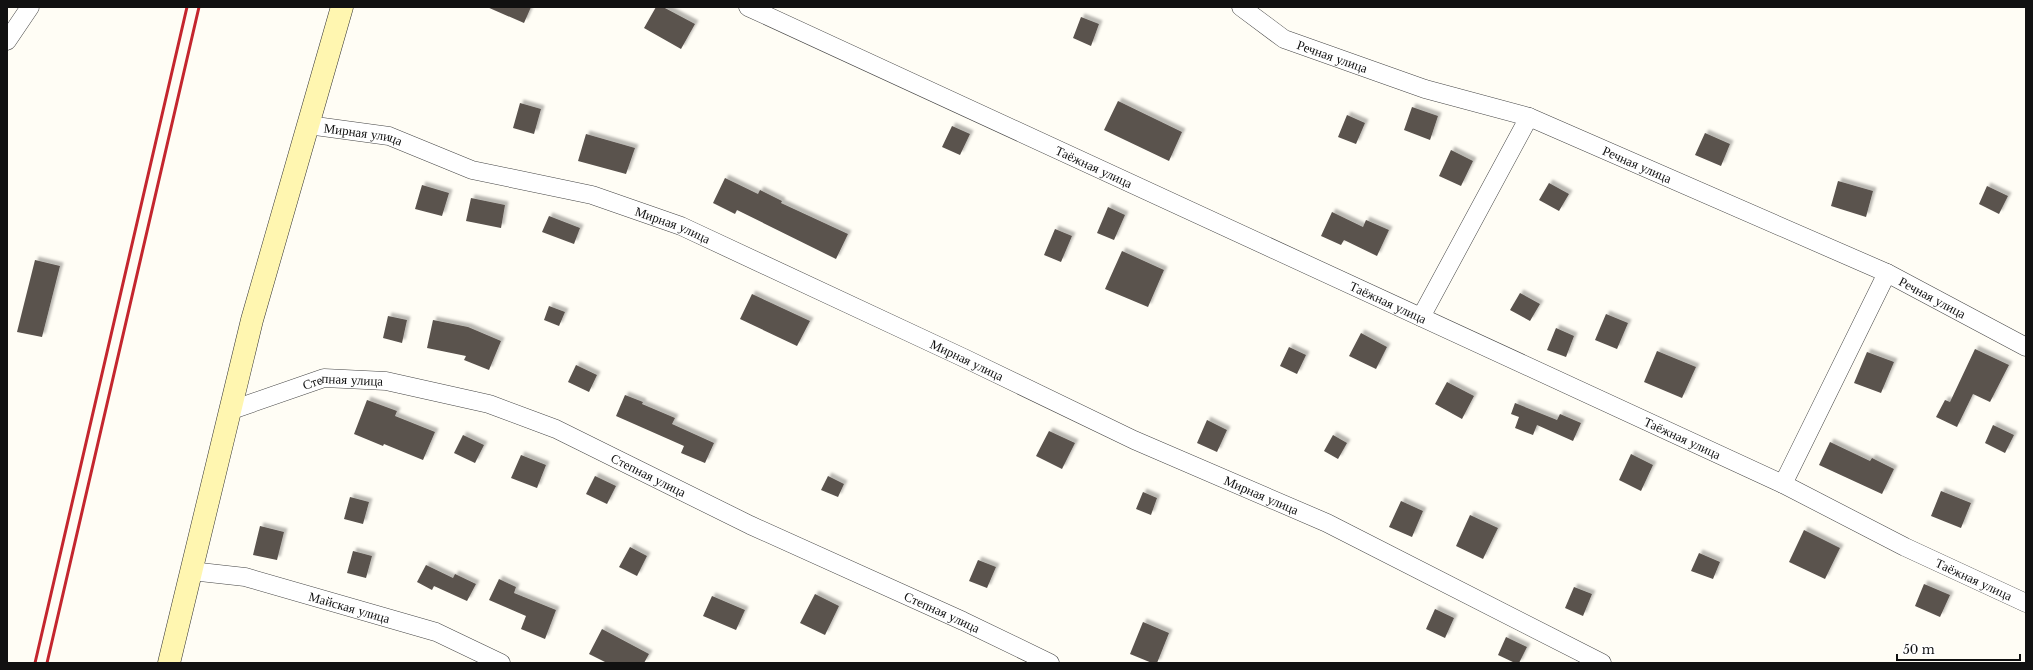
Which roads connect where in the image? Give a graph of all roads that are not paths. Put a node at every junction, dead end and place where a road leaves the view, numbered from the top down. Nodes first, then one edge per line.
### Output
1 (30, 7) edge
2 (342, 7) edge
3 (748, 7) edge
4 (1241, 7) edge
5 (7, 40) edge
6 (1529, 117) junction
7 (308, 125) junction
8 (1887, 273) junction
9 (1421, 317) junction
10 (2026, 346) edge
11 (229, 411) junction
12 (1784, 484) junction
13 (191, 571) junction
14 (2026, 603) edge
15 (169, 663) edge
16 (501, 663) edge
17 (1050, 663) edge
18 (1602, 663) edge

1 - 5 street
2 - 7 street
3 - 9 street, Таёжная улица
4 - 6 street, Речная улица
6 - 8 street, Речная улица
6 - 9 street
7 - 11 street
7 - 18 street, Мирная улица
8 - 10 street, Речная улица
8 - 12 street
9 - 12 street, Таёжная улица
11 - 13 street
11 - 17 street, Степная улица
12 - 14 street, Таёжная улица
13 - 15 street
13 - 16 street, Майская улица

